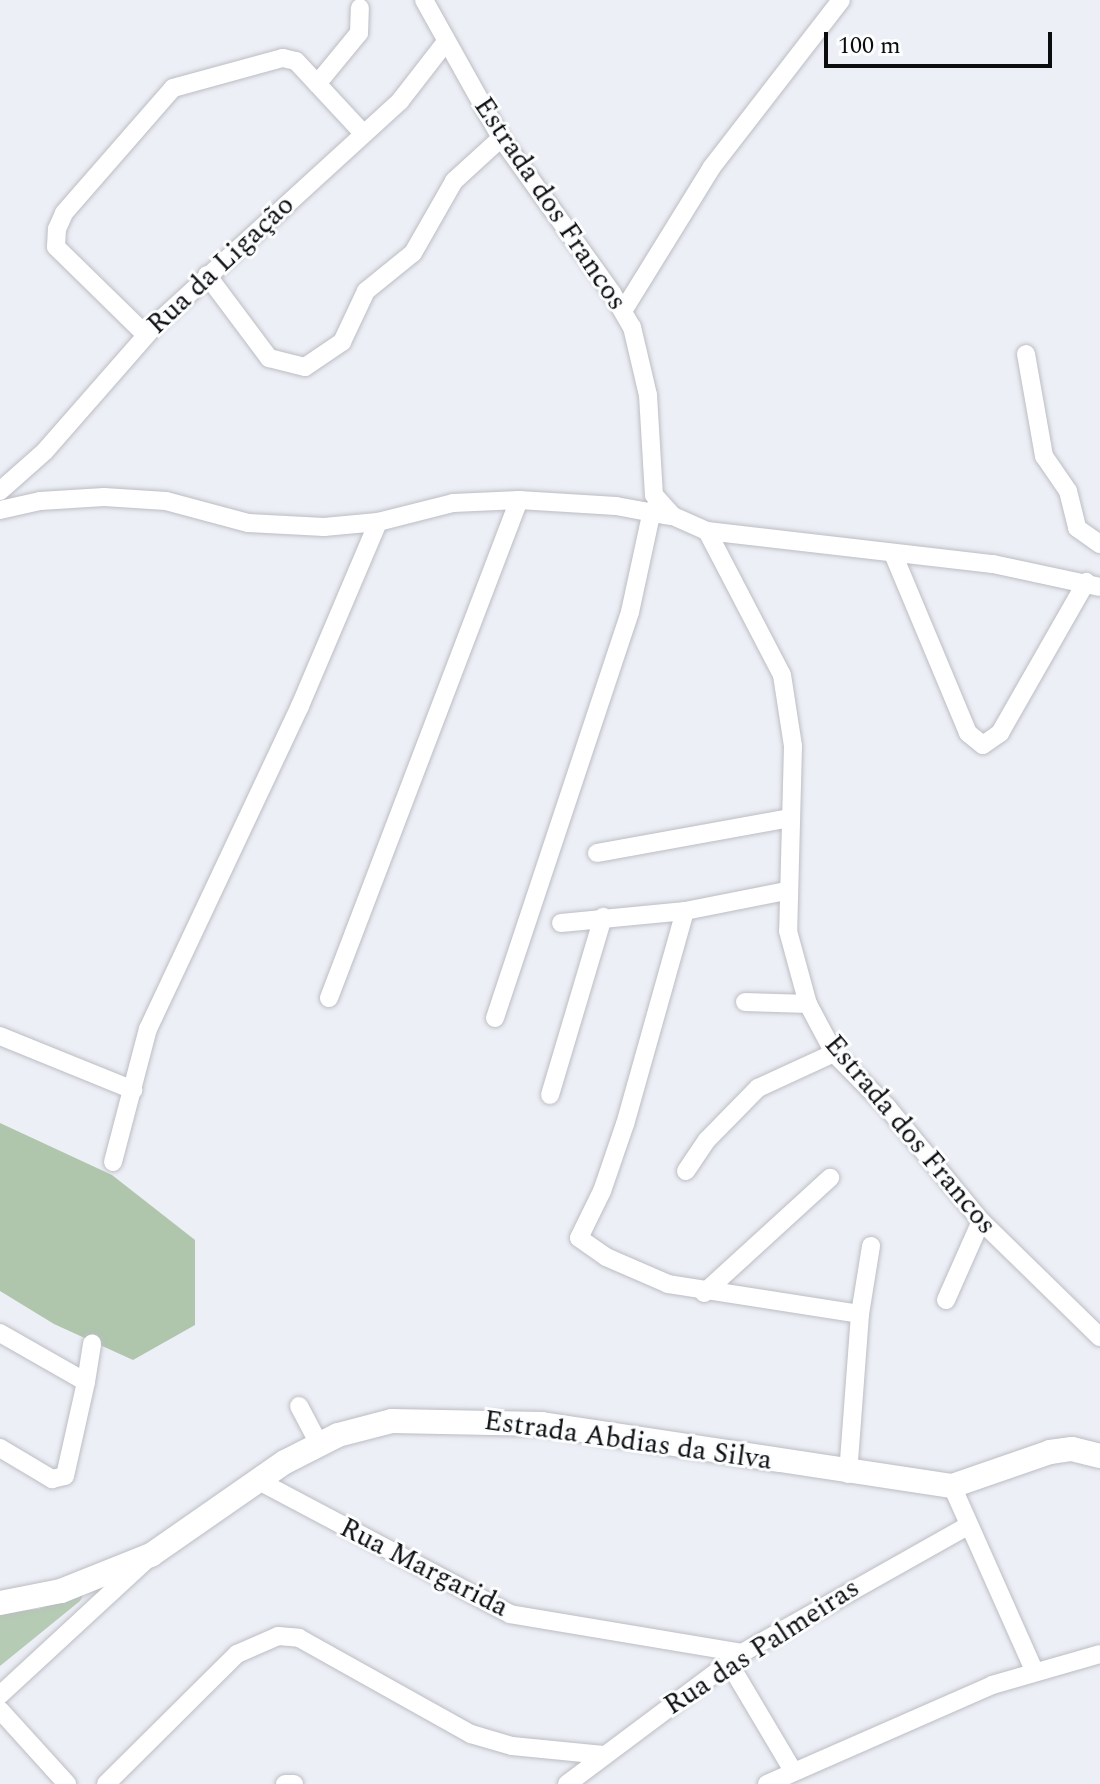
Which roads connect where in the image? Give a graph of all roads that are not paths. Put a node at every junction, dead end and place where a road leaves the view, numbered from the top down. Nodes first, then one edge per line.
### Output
1 (424, 0) edge
2 (841, 0) edge
3 (360, 8) dead end
4 (445, 43) junction
5 (317, 84) junction
6 (363, 133) junction
7 (501, 138) junction
8 (207, 275) junction
9 (623, 311) junction
10 (146, 335) junction
11 (1026, 354) dead end
12 (0, 491) edge
13 (519, 500) junction
14 (0, 510) edge
15 (652, 510) junction
16 (673, 516) junction
17 (378, 522) junction
18 (707, 531) junction
19 (1100, 544) edge
20 (894, 556) junction
21 (1093, 584) edge
22 (789, 818) junction
23 (597, 853) dead end
24 (786, 891) junction
25 (685, 911) junction
26 (603, 917) junction
27 (561, 923) dead end
28 (329, 998) dead end
29 (745, 1002) dead end
30 (808, 1004) junction
31 (495, 1018) dead end
32 (0, 1036) edge
33 (834, 1053) junction
34 (133, 1090) junction
35 (550, 1095) dead end
36 (113, 1162) dead end
37 (686, 1171) dead end
38 (830, 1178) dead end
39 (981, 1221) junction
40 (871, 1246) dead end
41 (704, 1293) junction
42 (946, 1300) dead end
43 (860, 1314) junction
44 (0, 1333) edge
45 (1100, 1337) edge
46 (92, 1343) dead end
47 (86, 1382) junction
48 (299, 1406) dead end
49 (319, 1444) junction
50 (0, 1448) edge
51 (1100, 1456) edge
52 (848, 1474) junction
53 (257, 1480) junction
54 (952, 1486) junction
55 (966, 1527) junction
56 (151, 1555) junction
57 (0, 1603) edge
58 (1100, 1654) edge
59 (735, 1658) junction
60 (1034, 1670) junction
61 (0, 1695) edge
62 (0, 1710) edge
63 (604, 1755) junction
64 (792, 1769) junction
65 (67, 1784) edge
66 (106, 1784) edge
67 (285, 1784) edge
68 (294, 1784) edge
69 (567, 1784) edge
70 (767, 1784) edge

1 - 4 street, Estrada dos Francos
2 - 9 street
3 - 5 street
4 - 6 street, Rua da Ligação
4 - 7 street, Estrada dos Francos
5 - 6 street
5 - 10 street
6 - 8 street, Rua da Ligação
7 - 8 street
7 - 9 street, Estrada dos Francos
8 - 10 street, Rua da Ligação
9 - 16 street, Estrada dos Francos
10 - 12 street, Rua da Ligação
11 - 19 street
13 - 15 street
13 - 17 street
13 - 28 street
14 - 17 street
15 - 16 street
15 - 31 street
16 - 18 street
17 - 34 street
18 - 20 street
18 - 22 street, Estrada dos Francos
20 - 21 street
20 - 21 street
22 - 23 street
22 - 24 street, Estrada dos Francos
24 - 25 street
24 - 30 street, Estrada dos Francos
25 - 26 street
25 - 41 street
26 - 27 street
26 - 35 street
29 - 30 street
30 - 33 street, Estrada dos Francos
32 - 34 street
33 - 37 street
33 - 39 street, Estrada dos Francos
34 - 36 street
38 - 41 street
39 - 42 street
39 - 45 street, Estrada dos Francos
40 - 43 street
41 - 43 street
43 - 52 street
44 - 47 street
46 - 47 street
47 - 50 street
48 - 49 street
49 - 52 main road, Estrada Abdias da Silva
49 - 53 main road, Estrada Abdias da Silva
51 - 54 main road, Estrada Abdias da Silva
52 - 54 main road, Estrada Abdias da Silva
53 - 56 main road, Estrada Abdias da Silva
53 - 59 street, Rua Margarida
54 - 55 street
55 - 59 street, Rua das Palmeiras
55 - 60 street
56 - 57 main road, Estrada Abdias da Silva
56 - 61 street
58 - 60 street
59 - 63 street, Rua das Palmeiras
59 - 64 street
60 - 64 street
62 - 65 street
63 - 66 street
63 - 69 street, Rua das Palmeiras
64 - 70 street
67 - 68 street

